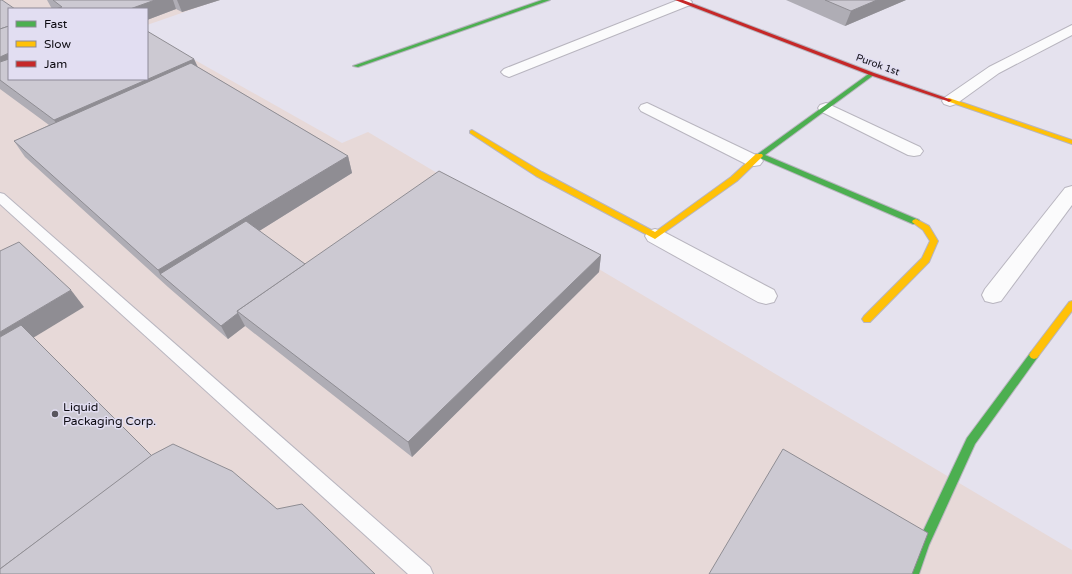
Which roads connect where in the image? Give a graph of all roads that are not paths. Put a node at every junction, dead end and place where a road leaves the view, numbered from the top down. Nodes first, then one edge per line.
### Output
1 (547, 0) edge
2 (682, 1) edge
3 (1072, 29) edge
4 (356, 66) dead end
5 (509, 72) dead end
6 (872, 74) junction
7 (950, 101) junction
8 (647, 108) dead end
9 (826, 108) junction
10 (472, 132) dead end
11 (1072, 142) edge
12 (914, 151) dead end
13 (757, 158) junction
14 (1072, 192) edge
15 (0, 197) edge
16 (655, 236) junction
17 (994, 295) dead end
18 (766, 296) dead end
19 (1072, 304) edge
20 (867, 319) dead end
21 (423, 574) edge
22 (913, 574) edge

1 - 4 street
2 - 5 street
2 - 6 street, Purok 1st
3 - 7 street
6 - 7 street, Purok 1st
6 - 9 street
7 - 11 street, Purok 1st
8 - 13 street
9 - 12 street
9 - 13 street
10 - 16 street
13 - 16 street
13 - 20 street
14 - 17 street
15 - 21 lane
16 - 18 street
19 - 22 street

